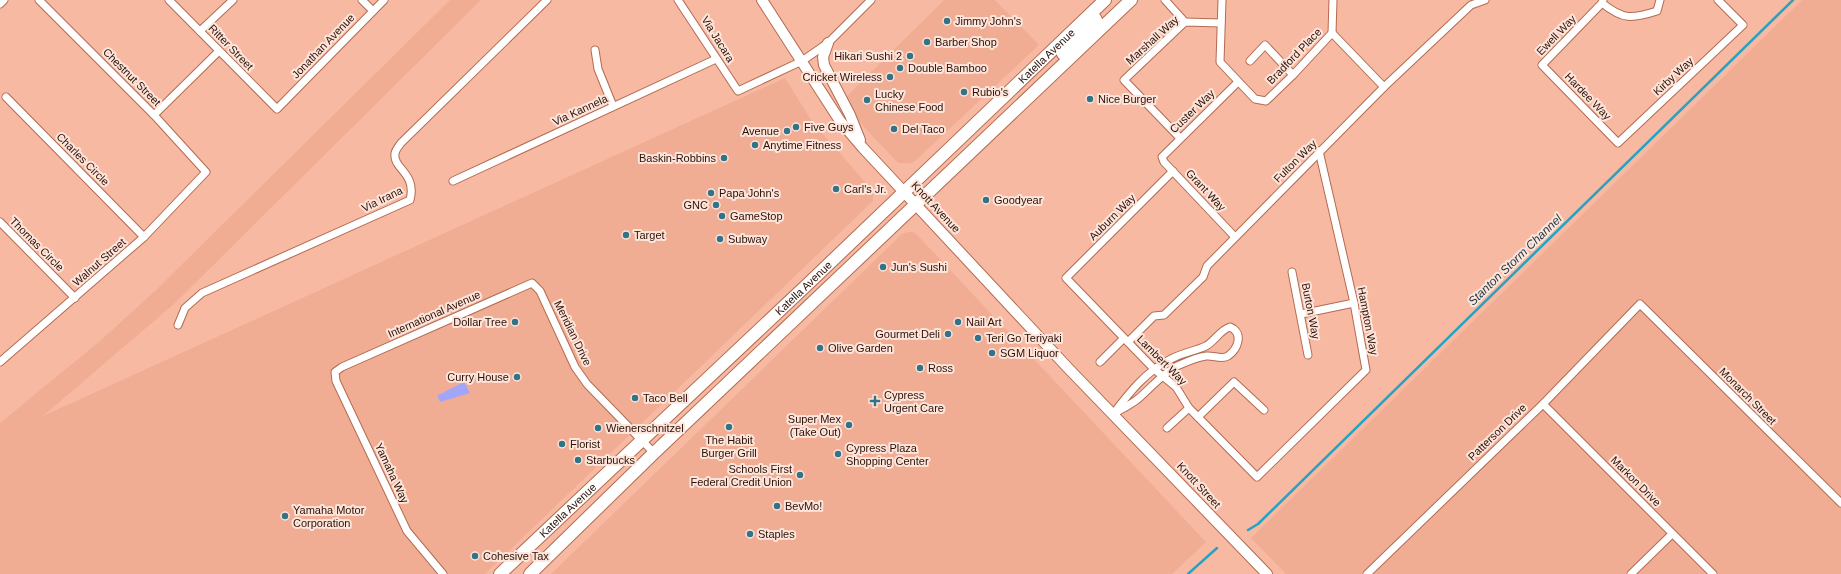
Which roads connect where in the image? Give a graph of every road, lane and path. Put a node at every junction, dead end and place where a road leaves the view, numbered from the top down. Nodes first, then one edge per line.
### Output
1 (4, 0) edge
2 (39, 0) edge
3 (169, 0) edge
4 (233, 0) edge
5 (362, 0) edge
6 (384, 0) edge
7 (547, 0) edge
8 (678, 0) edge
9 (762, 0) edge
10 (871, 0) edge
11 (1105, 0) edge
12 (1131, 0) edge
13 (1165, 0) edge
14 (1222, 0) edge
15 (1333, 0) edge
16 (1485, 0) edge
17 (1660, 0) edge
18 (1718, 0) edge
19 (1602, 1) edge
20 (1468, 3) edge
21 (0, 4) edge
22 (373, 11) junction
23 (1092, 12) junction
24 (1185, 22) junction
25 (1221, 23) junction
26 (200, 31) junction
27 (1332, 33) junction
28 (828, 43) junction
29 (219, 50) junction
30 (595, 50) dead end
31 (716, 59) junction
32 (802, 61) junction
33 (1250, 61) dead end
34 (1542, 65) joint
35 (1054, 73) junction
36 (1293, 75) junction
37 (1238, 82) junction
38 (1384, 87) junction
39 (6, 97) dead end
40 (613, 106) junction
41 (278, 108) joint
42 (154, 115) junction
43 (1180, 138) junction
44 (1618, 143) joint
45 (863, 148) junction
46 (1320, 151) junction
47 (1162, 156) joint
48 (206, 172) joint
49 (1173, 172) junction
50 (453, 181) dead end
51 (905, 191) junction
52 (917, 204) junction
53 (0, 222) edge
54 (144, 237) junction
55 (1235, 237) junction
56 (1292, 272) dead end
57 (1066, 278) joint
58 (540, 290) joint
59 (75, 298) junction
60 (1354, 304) junction
61 (1640, 304) joint
62 (1301, 314) junction
63 (178, 325) dead end
64 (1126, 340) junction
65 (1205, 346) junction
66 (1308, 355) dead end
67 (1207, 356) junction
68 (2, 357) edge
69 (1100, 362) dead end
70 (1154, 369) junction
71 (335, 372) joint
72 (1163, 376) junction
73 (1543, 404) junction
74 (1189, 408) junction
75 (1264, 410) dead end
76 (1113, 414) junction
77 (1198, 417) junction
78 (1167, 428) dead end
79 (642, 441) junction
80 (654, 453) junction
81 (1257, 477) joint
82 (1841, 503) edge
83 (1672, 534) junction
84 (443, 574) edge
85 (500, 574) edge
86 (530, 574) edge
87 (1266, 574) edge
88 (1367, 574) edge
89 (1631, 574) edge
90 (1713, 574) edge

1 - 21 street
2 - 42 street, Chestnut Street
3 - 26 street, Ritter Street
4 - 26 street
5 - 22 street
6 - 22 street, Jonathan Avenue
7 - 63 street, Via Irana
8 - 31 street, Via Jacara
9 - 32 main road, Knott Avenue
10 - 28 street
11 - 23 main road, Katella Avenue
12 - 35 main road, Katella Avenue
13 - 24 street
14 - 25 street
15 - 27 street, Bradford Place
16 - 20 street, Fulton Way
17 - 19 street, Ewell Way
18 - 44 street, Kirby Way
19 - 34 street, Ewell Way
20 - 38 street, Fulton Way
22 - 41 street, Jonathan Avenue
23 - 35 main road
23 - 51 main road, Katella Avenue
24 - 25 street, Marshall Way
24 - 43 street, Marshall Way
25 - 37 street
26 - 29 street, Ritter Street
27 - 36 street, Bradford Place
27 - 38 street
28 - 32 street
28 - 45 main road
29 - 41 street, Ritter Street
29 - 42 street
30 - 40 street
31 - 32 street, Via Jacara
31 - 40 street, Via Kannela
32 - 45 main road, Knott Avenue
33 - 36 street
34 - 44 street, Hardee Way
35 - 52 main road, Katella Avenue
36 - 37 street, Bradford Place
37 - 43 street, Custer Way
38 - 46 street, Fulton Way
39 - 54 street, Charles Circle
40 - 50 street, Via Kannela
42 - 48 street, Chestnut Street
43 - 47 street, Custer Way
45 - 51 main road, Knott Avenue
46 - 55 street, Fulton Way
46 - 60 street, Hampton Way
47 - 49 street, Grant Way
48 - 54 street, Walnut Street
49 - 55 street, Grant Way
49 - 57 street, Auburn Way
51 - 52 main road, Knott Avenue
51 - 79 main road, Katella Avenue
52 - 76 main road, Knott Avenue
52 - 80 main road, Katella Avenue
53 - 59 street, Thomas Circle
54 - 59 street, Walnut Street
55 - 64 street, Fulton Way
56 - 62 street, Burton Way
57 - 64 street, Lambert Way
58 - 71 street, International Avenue
58 - 79 street, Meridian Drive
59 - 68 street, Walnut Street
60 - 62 street
60 - 81 street, Hampton Way
61 - 73 street, Patterson Drive
61 - 82 street, Monarch Street
62 - 66 street, Burton Way
64 - 69 street, Fulton Way
64 - 70 street, Lambert Way
65 - 67 street
65 - 67 street
65 - 70 street
67 - 72 street
70 - 72 street, Lambert Way
70 - 76 street
71 - 84 street, Yamaha Way
72 - 74 street, Lambert Way
72 - 76 street
73 - 83 street, Markon Drive
73 - 88 street, Patterson Drive
74 - 77 street, Lambert Way
74 - 78 street
75 - 77 street
76 - 87 main road, Knott Street
77 - 81 street, Lambert Way
79 - 80 street, Meridian Drive
79 - 85 main road, Katella Avenue
80 - 86 main road, Katella Avenue
83 - 89 street
83 - 90 street, Markon Drive

